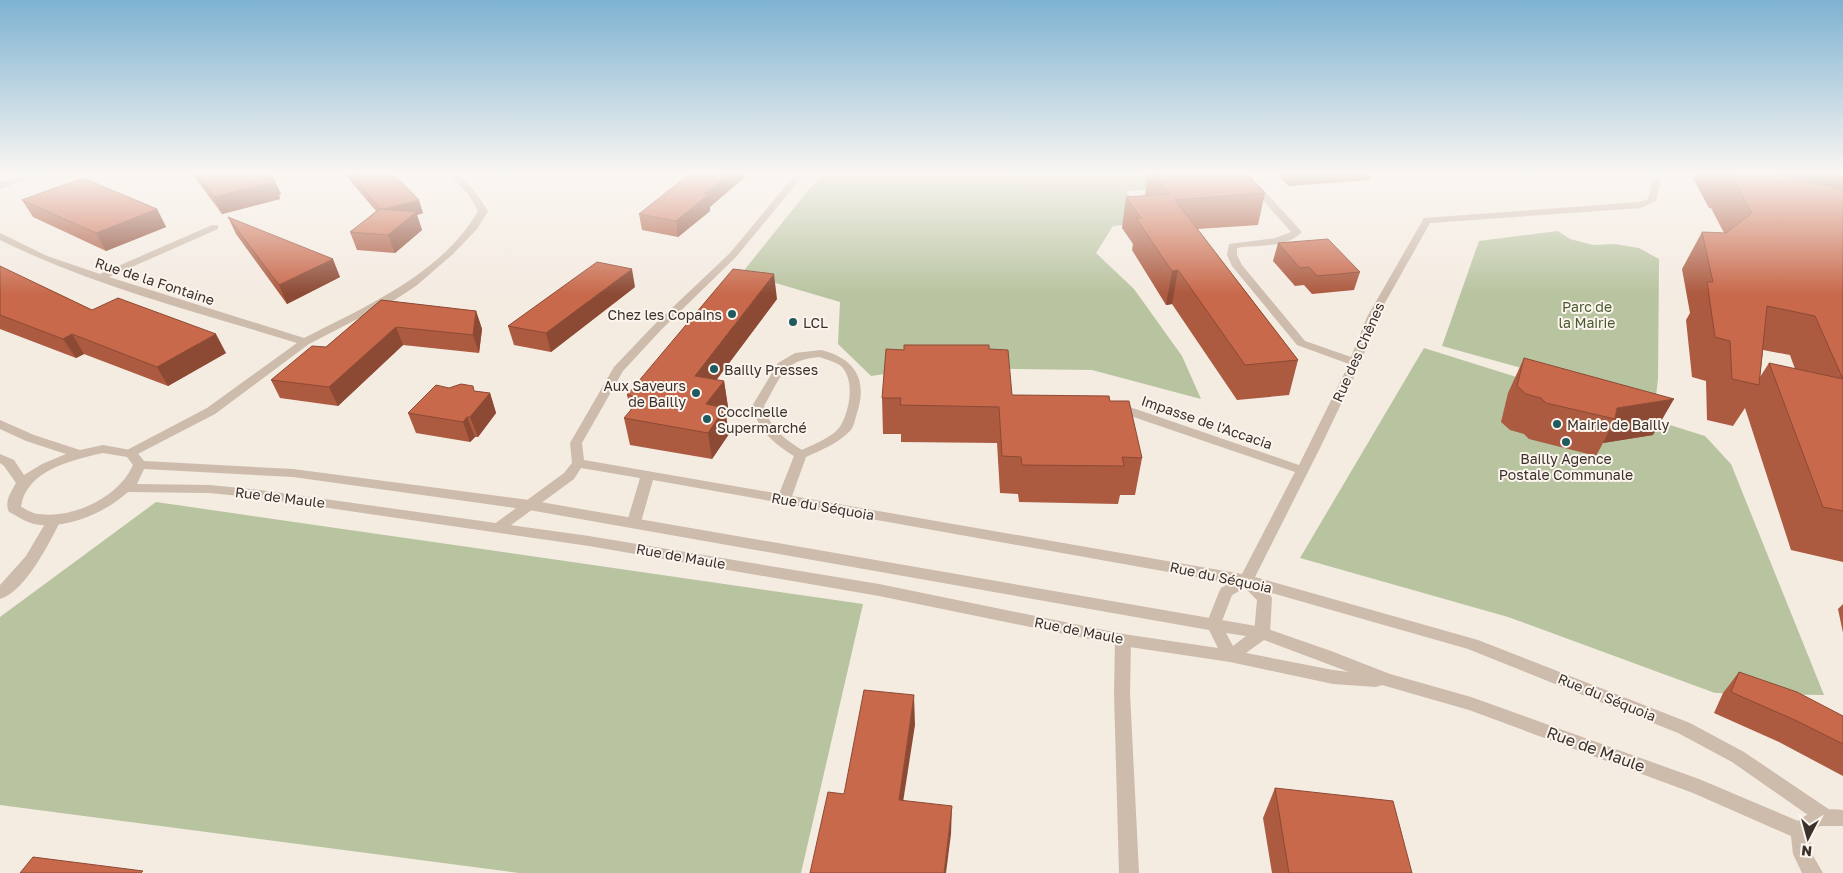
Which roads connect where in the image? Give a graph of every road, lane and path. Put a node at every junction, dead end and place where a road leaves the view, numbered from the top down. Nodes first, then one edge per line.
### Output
1 (482, 213) edge
2 (768, 213) edge
3 (1279, 213) edge
4 (1531, 213) edge
5 (215, 227) dead end
6 (0, 236) edge
7 (100, 277) junction
8 (305, 342) junction
9 (1355, 362) junction
10 (1104, 403) edge
11 (0, 424) edge
12 (132, 453) junction
13 (78, 454) junction
14 (800, 455) junction
15 (0, 458) edge
16 (578, 463) junction
17 (141, 465) junction
18 (1301, 470) junction
19 (648, 475) junction
20 (23, 483) junction
21 (127, 488) junction
22 (784, 499) junction
23 (529, 505) junction
24 (54, 520) junction
25 (634, 522) junction
26 (498, 528) junction
27 (1246, 580) junction
28 (0, 593) edge
29 (1214, 625) junction
30 (1262, 633) junction
31 (1122, 640) junction
32 (1230, 656) junction
33 (1387, 680) junction
34 (1824, 816) junction
35 (1843, 818) edge
36 (1800, 831) junction
37 (1129, 873) edge
38 (1813, 873) edge

1 - 8 street
2 - 16 street
3 - 9 street
4 - 9 street, Rue des Chênes
5 - 7 street
6 - 7 street, Rue de la Fontaine
7 - 8 street, Rue de la Fontaine
8 - 12 street
9 - 18 street, Rue des Chênes
10 - 18 street, Impasse de l'Accacia
11 - 13 street
12 - 13 street
12 - 17 street
13 - 20 street
14 - 14 street
14 - 22 street
15 - 20 street
16 - 19 street, Rue du Séquoia
16 - 23 street
17 - 21 street
17 - 23 street, Rue de Maule
18 - 27 street, Rue des Chênes
19 - 22 street, Rue du Séquoia
19 - 25 street
20 - 24 street
21 - 24 street
21 - 26 street, Rue de Maule
22 - 27 street, Rue du Séquoia
23 - 25 street, Rue de Maule
23 - 26 street
24 - 28 street
25 - 29 street, Rue de Maule
26 - 31 street, Rue de Maule
27 - 29 street
27 - 30 street
27 - 34 street, Rue du Séquoia
29 - 30 street, Rue de Maule
29 - 32 street
30 - 32 street
30 - 33 street, Rue de Maule
31 - 32 street, Rue de Maule
31 - 37 street
32 - 33 street, Rue de Maule
33 - 36 street, Rue de Maule
34 - 35 street
34 - 36 street
36 - 38 street

